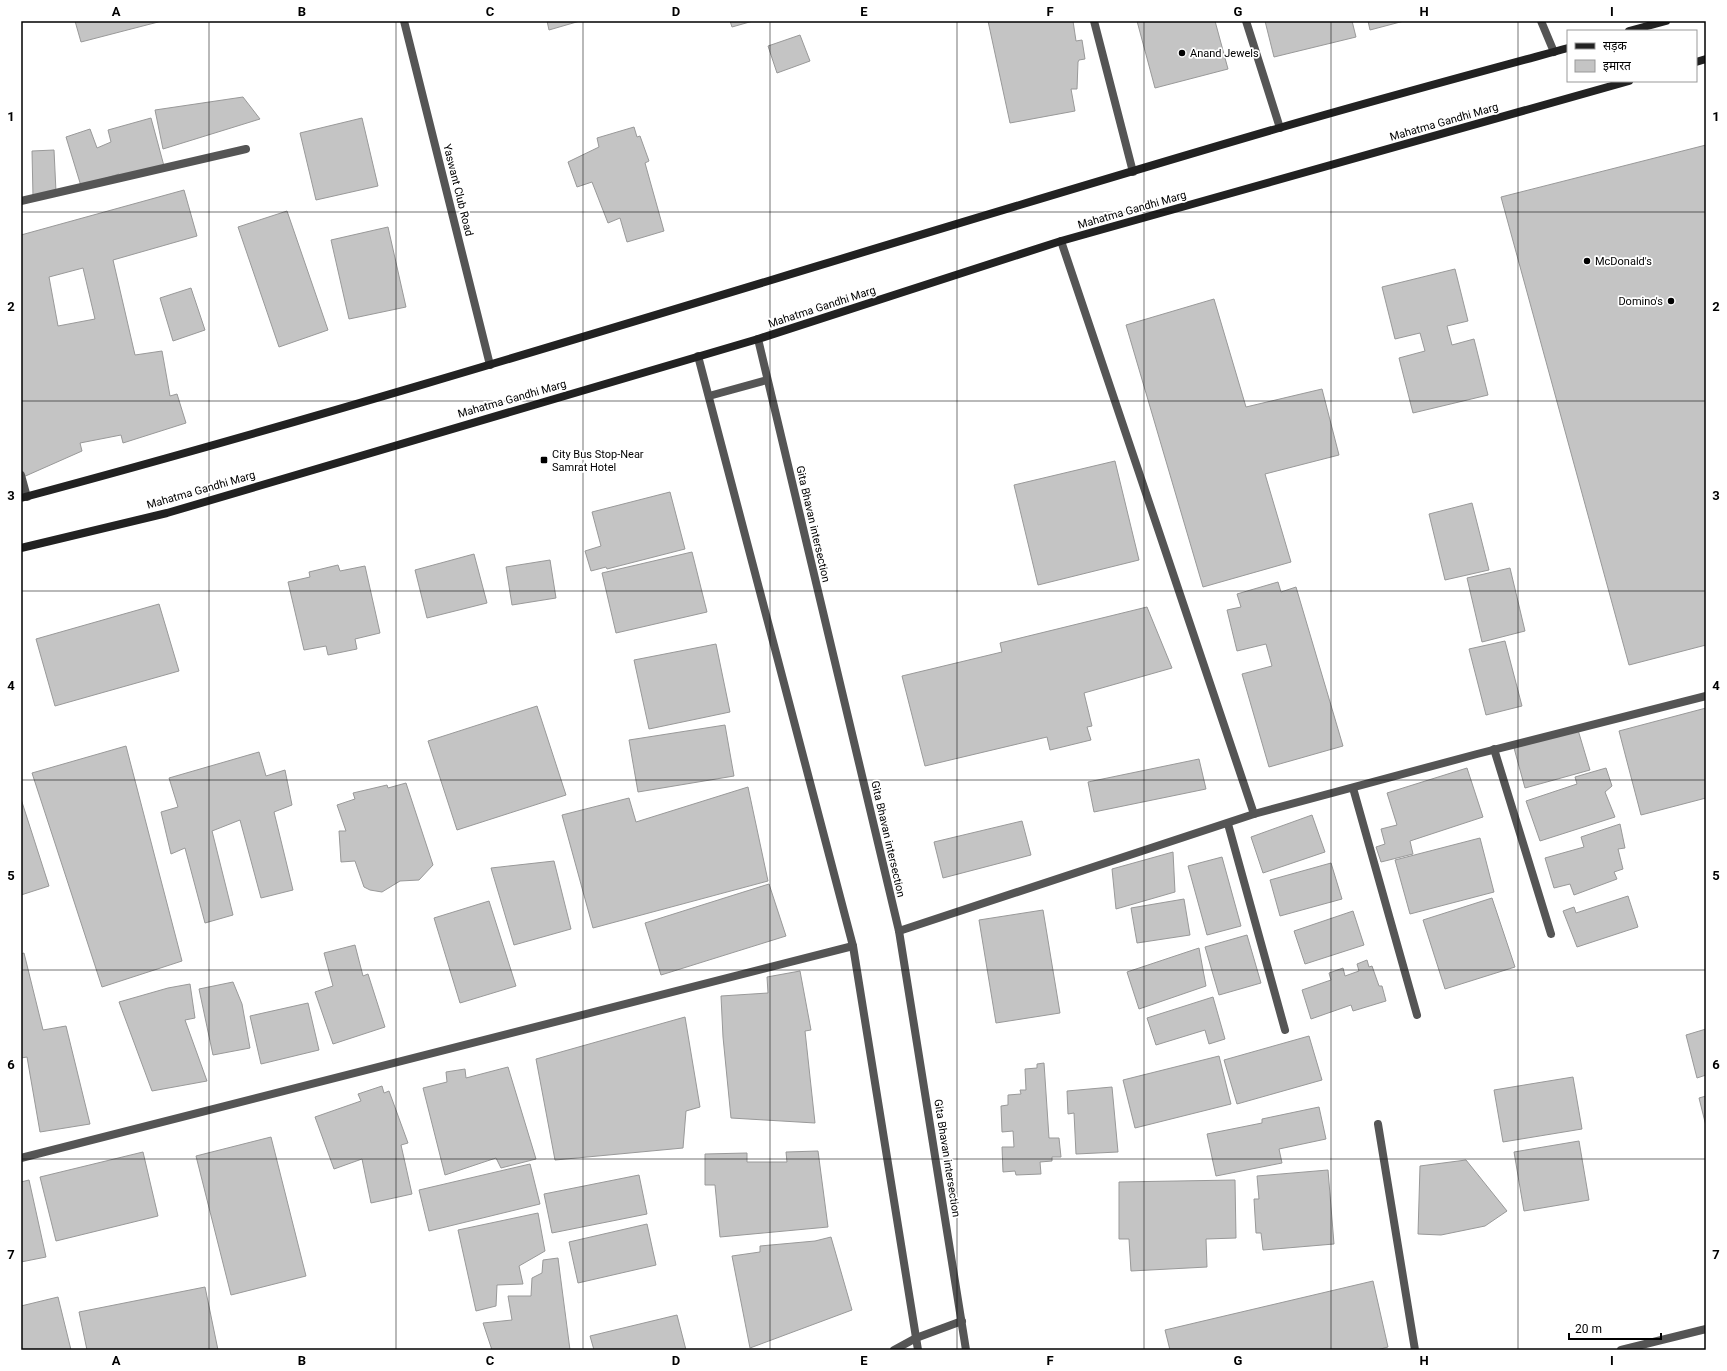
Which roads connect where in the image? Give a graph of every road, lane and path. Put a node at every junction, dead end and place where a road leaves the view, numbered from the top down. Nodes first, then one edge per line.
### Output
1 (404, 21) edge
2 (1094, 21) edge
3 (1246, 21) edge
4 (1541, 21) edge
5 (1666, 21) edge
6 (1633, 30) edge
7 (1567, 48) edge
8 (1554, 52) junction
9 (1625, 82) edge
10 (1280, 128) junction
11 (246, 149) dead end
12 (1133, 172) junction
13 (21, 202) edge
14 (1061, 241) junction
15 (758, 339) junction
16 (698, 356) junction
17 (490, 365) junction
18 (767, 380) junction
19 (709, 396) junction
20 (21, 475) edge
21 (24, 498) edge
22 (21, 548) edge
23 (1706, 696) edge
24 (1494, 749) junction
25 (1353, 788) junction
26 (1254, 814) junction
27 (1228, 824) junction
28 (899, 931) junction
29 (1552, 934) dead end
30 (853, 946) junction
31 (1417, 1015) dead end
32 (1285, 1030) dead end
33 (1378, 1124) dead end
34 (21, 1158) edge
35 (962, 1321) junction
36 (1706, 1329) edge
37 (916, 1338) junction
38 (894, 1350) edge
39 (918, 1350) edge
40 (966, 1350) edge
41 (1415, 1350) edge
42 (1621, 1350) edge

1 - 17 street, Yaswant Club Road
2 - 12 street
3 - 10 street
4 - 8 street
5 - 6 main road
7 - 8 main road
8 - 10 main road
9 - 14 main road, Mahatma Gandhi Marg
10 - 12 main road
11 - 13 street
12 - 17 main road
14 - 15 main road, Mahatma Gandhi Marg
14 - 26 street
15 - 16 main road, Mahatma Gandhi Marg
15 - 18 street, Gita Bhavan intersection
16 - 19 street
16 - 22 main road, Mahatma Gandhi Marg
17 - 21 main road
18 - 19 street
18 - 28 street, Gita Bhavan intersection
19 - 30 street
20 - 21 street
23 - 24 street
24 - 25 street
24 - 29 street
25 - 26 street
25 - 31 street
26 - 27 street
27 - 28 street
27 - 32 street
28 - 35 street, Gita Bhavan intersection
30 - 34 street
30 - 37 street
33 - 41 street
35 - 37 street
35 - 40 street, Gita Bhavan intersection
36 - 42 street
37 - 38 street
37 - 39 street

